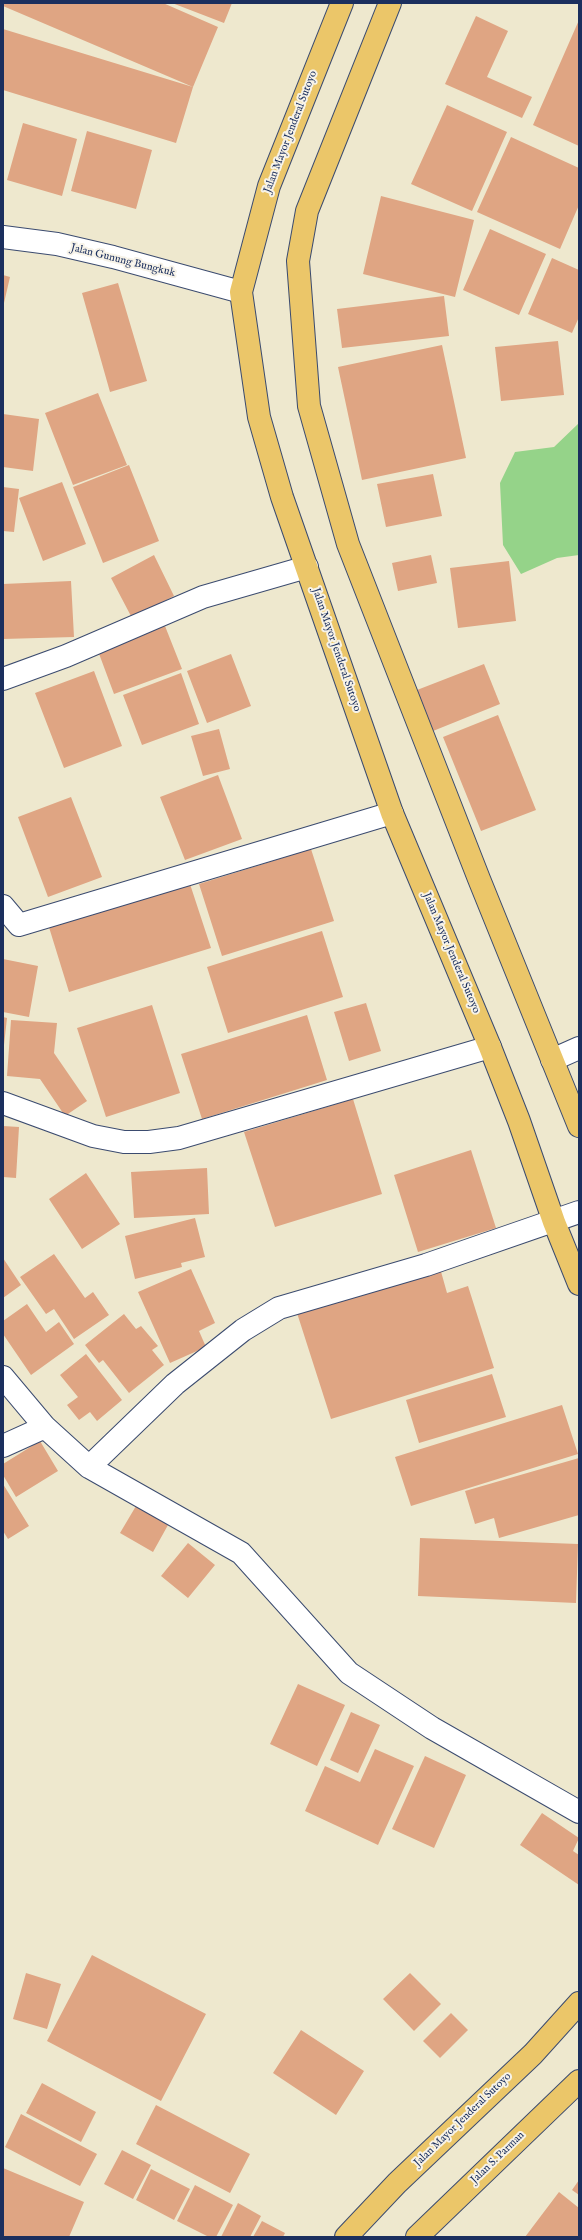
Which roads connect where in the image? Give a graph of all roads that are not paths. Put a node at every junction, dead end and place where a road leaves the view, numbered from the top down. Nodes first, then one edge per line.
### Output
1 (342, 3) edge
2 (390, 3) edge
3 (3, 237) edge
4 (241, 292) junction
5 (307, 567) junction
6 (3, 679) edge
7 (392, 813) junction
8 (3, 906) edge
9 (11, 924) edge
10 (490, 1047) junction
11 (579, 1048) edge
12 (552, 1060) junction
13 (3, 1103) edge
14 (579, 1126) edge
15 (579, 1212) edge
16 (554, 1222) junction
17 (579, 1284) edge
18 (3, 1377) edge
19 (45, 1427) junction
20 (3, 1446) edge
21 (89, 1467) junction
22 (579, 1812) edge
23 (579, 2003) edge
24 (579, 2081) edge
25 (346, 2237) edge
26 (417, 2237) edge

1 - 4 main road, Jalan Mayor Jenderal Sutoyo
2 - 12 main road
3 - 4 street, Jalan Gunung Bungkuk
4 - 5 main road, Jalan Mayor Jenderal Sutoyo
5 - 6 street
5 - 7 main road, Jalan Mayor Jenderal Sutoyo
7 - 9 street
7 - 10 main road, Jalan Mayor Jenderal Sutoyo
8 - 9 street
10 - 13 street
10 - 16 main road, Jalan Mayor Jenderal Sutoyo
11 - 12 street
12 - 14 main road
15 - 16 street
16 - 17 main road, Jalan Mayor Jenderal Sutoyo
16 - 21 street
18 - 19 street
19 - 20 street
19 - 21 street
21 - 22 street
23 - 25 main road, Jalan Mayor Jenderal Sutoyo
24 - 26 main road, Jalan S. Parman

